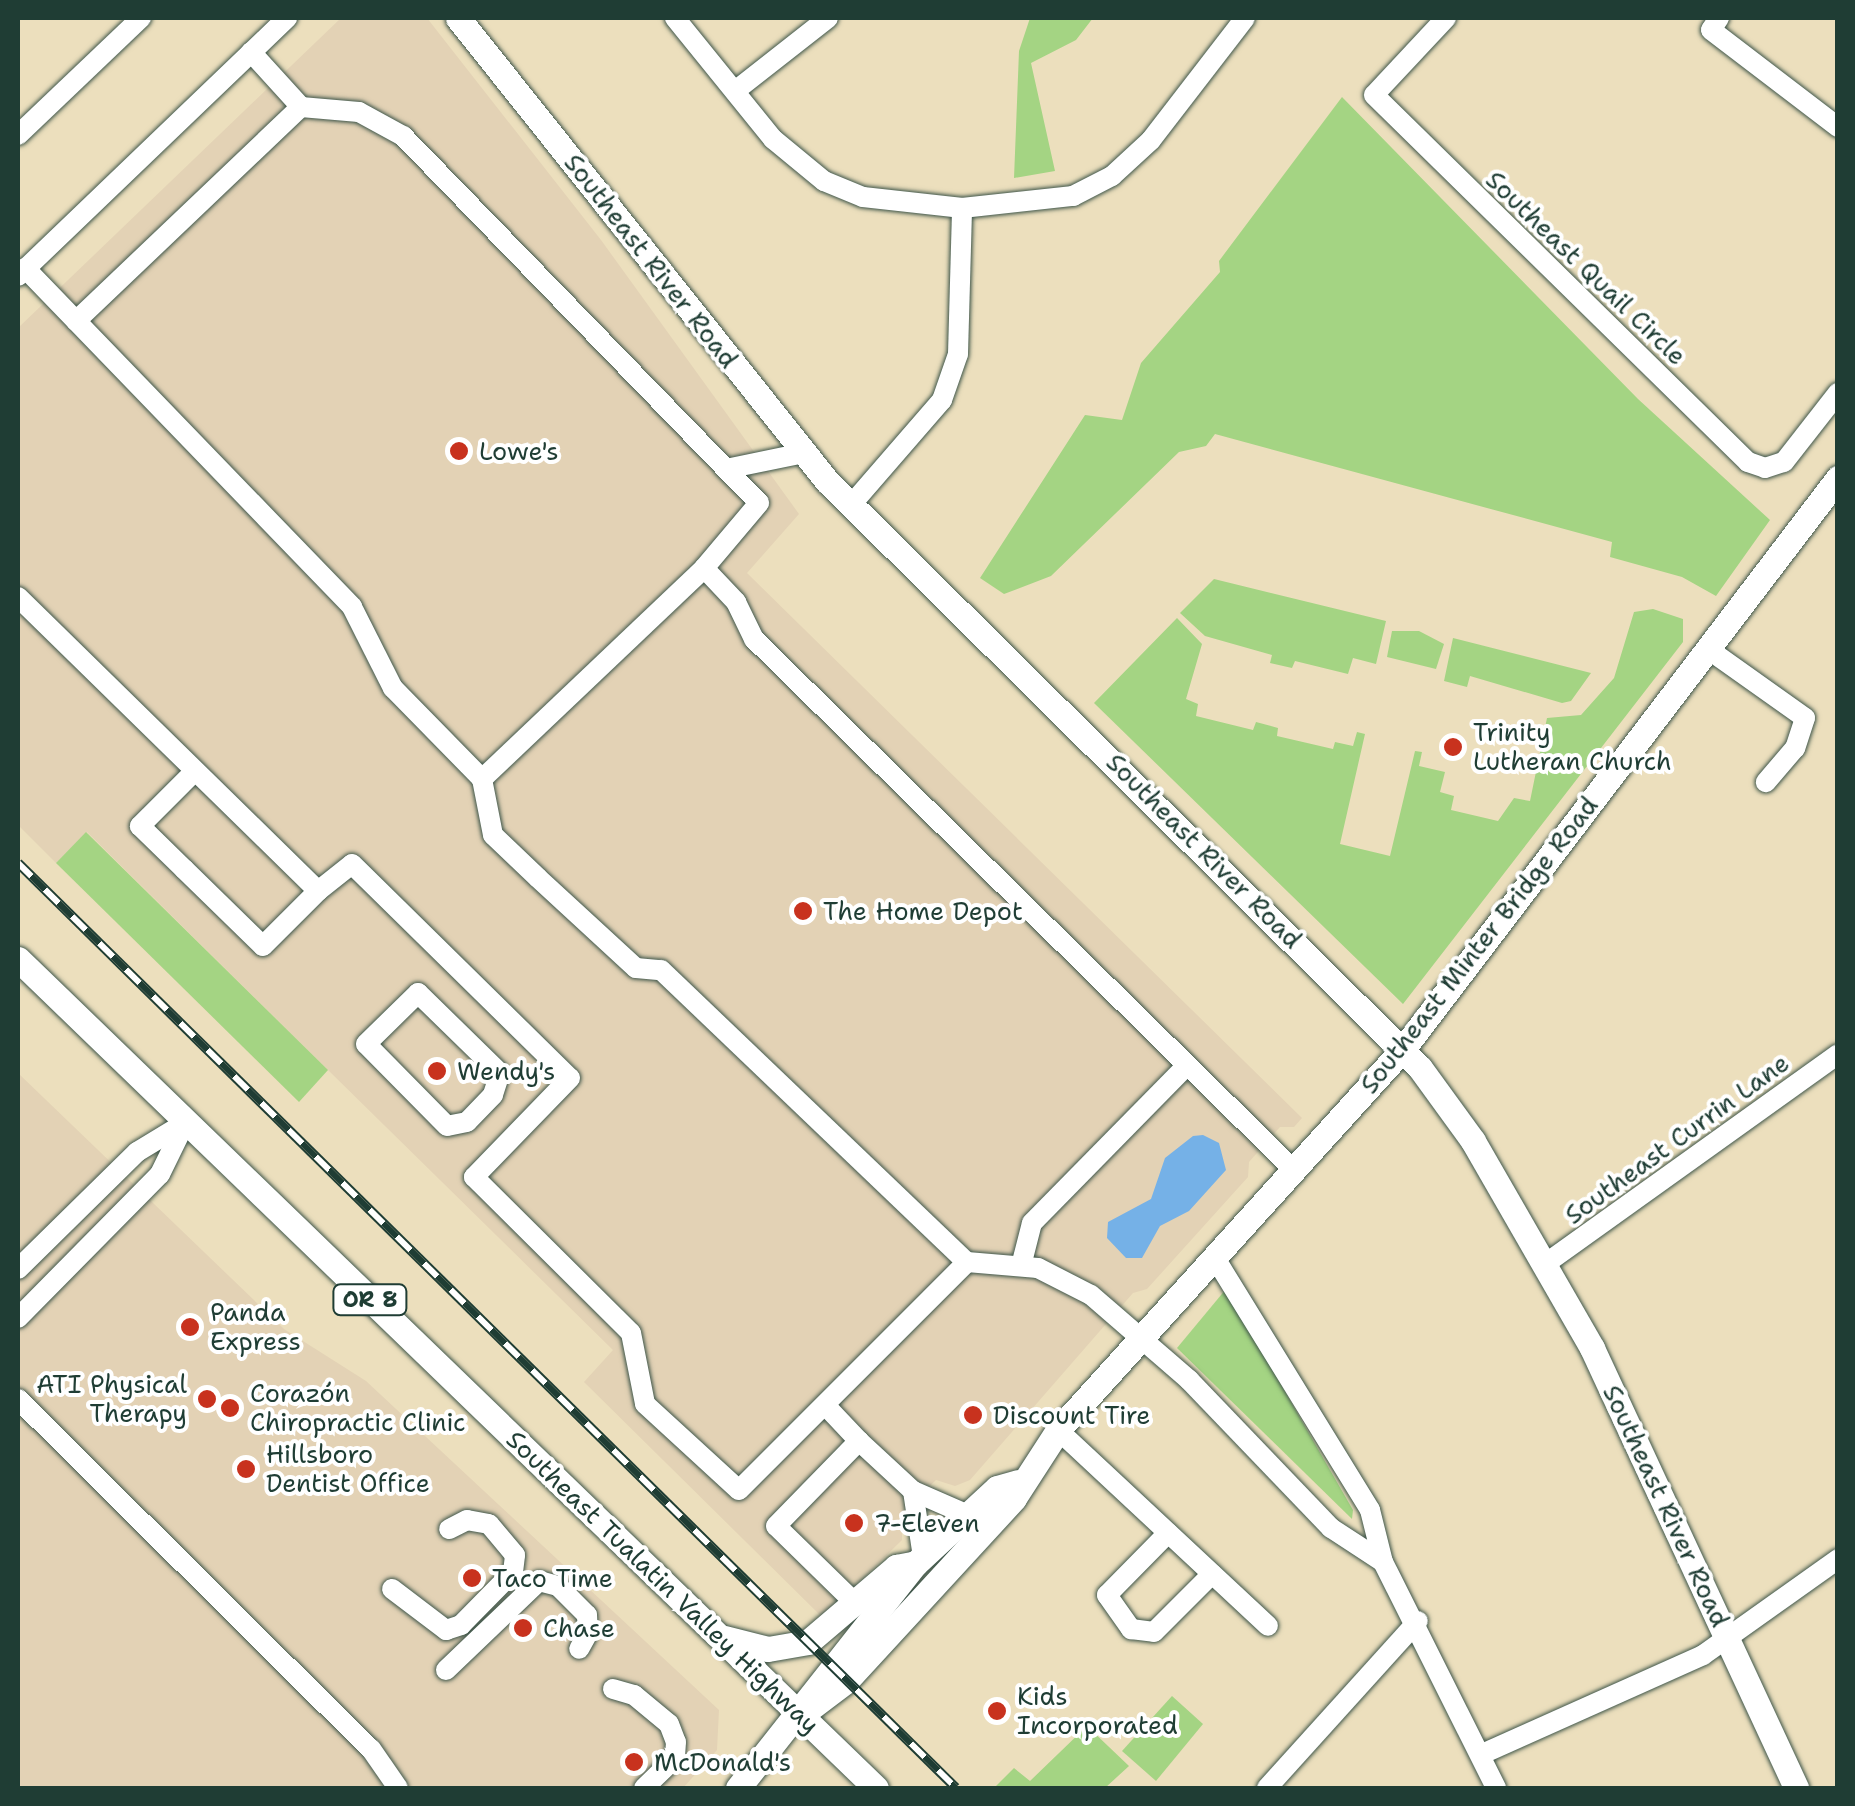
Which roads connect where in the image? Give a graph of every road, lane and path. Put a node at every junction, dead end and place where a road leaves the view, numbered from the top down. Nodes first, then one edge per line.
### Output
1 (141, 18) edge
2 (287, 18) edge
3 (458, 18) edge
4 (676, 18) edge
5 (828, 18) edge
6 (1245, 18) edge
7 (1446, 18) edge
8 (1719, 18) edge
9 (251, 52) junction
10 (735, 92) junction
11 (301, 107) junction
12 (1838, 127) edge
13 (18, 135) edge
14 (962, 208) junction
15 (21, 272) edge
16 (76, 321) junction
17 (1838, 393) edge
18 (804, 453) junction
19 (726, 469) junction
20 (1838, 478) edge
21 (851, 504) junction
22 (704, 568) junction
23 (18, 598) edge
24 (1708, 649) junction
25 (194, 770) junction
26 (482, 779) junction
27 (1766, 782) dead end
28 (318, 891) junction
29 (18, 959) edge
30 (366, 1044) joint
31 (1403, 1049) junction
32 (1838, 1054) edge
33 (1187, 1065) junction
34 (185, 1123) junction
35 (1294, 1172) junction
36 (1215, 1258) junction
37 (967, 1262) junction
38 (1545, 1264) junction
39 (1021, 1266) junction
40 (18, 1269) edge
41 (18, 1318) edge
42 (1142, 1338) junction
43 (18, 1399) edge
44 (825, 1405) junction
45 (1058, 1430) junction
46 (859, 1440) junction
47 (1018, 1482) junction
48 (913, 1491) junction
49 (968, 1515) junction
50 (448, 1529) dead end
51 (1168, 1533) junction
52 (1838, 1559) edge
53 (919, 1560) junction
54 (1383, 1562) junction
55 (1212, 1574) junction
56 (392, 1588) dead end
57 (855, 1603) junction
58 (1418, 1621) junction
59 (1268, 1626) dead end
60 (1726, 1637) junction
61 (724, 1638) junction
62 (579, 1648) dead end
63 (446, 1670) dead end
64 (612, 1689) dead end
65 (801, 1715) junction
66 (1482, 1754) junction
67 (1493, 1787) edge
68 (398, 1788) edge
69 (644, 1788) edge
70 (738, 1788) edge
71 (876, 1788) edge
72 (1267, 1788) edge
73 (1796, 1788) edge

1 - 13 street
2 - 9 street
3 - 18 main road, Southeast River Road
4 - 10 street
5 - 10 street
6 - 14 street
7 - 17 street, Southeast Quail Circle
8 - 12 street
9 - 11 street
9 - 15 street
10 - 14 street
11 - 16 street
11 - 19 street
14 - 21 street
15 - 16 street
16 - 26 street
18 - 19 street
18 - 21 main road, Southeast River Road
19 - 22 street
20 - 24 main road, Southeast Minter Bridge Road
21 - 31 main road, Southeast River Road
22 - 26 street
22 - 33 street
23 - 25 street
24 - 27 street
24 - 31 main road, Southeast Minter Bridge Road
25 - 28 street
25 - 28 street
26 - 37 street
28 - 44 street
29 - 34 main road, Southeast Tualatin Valley Highway / OR 8
30 - 30 street
31 - 35 main road, Southeast Minter Bridge Road
31 - 38 main road, Southeast River Road
32 - 38 street, Southeast Currin Lane
33 - 35 street
33 - 39 street
34 - 40 street
34 - 41 street
34 - 61 main road, Southeast Tualatin Valley Highway / OR 8
35 - 36 main road, Southeast Minter Bridge Road
36 - 42 main road, Southeast Minter Bridge Road
36 - 54 street
37 - 39 street
37 - 44 street
38 - 60 main road, Southeast River Road
39 - 42 street
42 - 45 main road, Southeast Minter Bridge Road
42 - 54 street
43 - 68 street
44 - 46 street
45 - 47 main road, Southeast Minter Bridge Road
45 - 51 street
46 - 48 street
46 - 57 street
47 - 49 main road, Southeast Minter Bridge Road
47 - 65 main road, Southeast Minter Bridge Road
48 - 49 street
48 - 53 street
49 - 53 main road, Southeast Minter Bridge Road
50 - 56 street
51 - 55 street
51 - 55 street
52 - 60 street
53 - 57 main road
53 - 65 main road, Southeast Minter Bridge Road
54 - 58 street
55 - 59 street
57 - 61 main road
58 - 66 street
58 - 72 street
60 - 66 street
60 - 73 main road, Southeast River Road
61 - 65 main road, Southeast Tualatin Valley Highway / OR 8
62 - 63 street
64 - 69 street
65 - 70 main road
65 - 71 main road, Southeast Tualatin Valley Highway / OR 8
66 - 67 street

